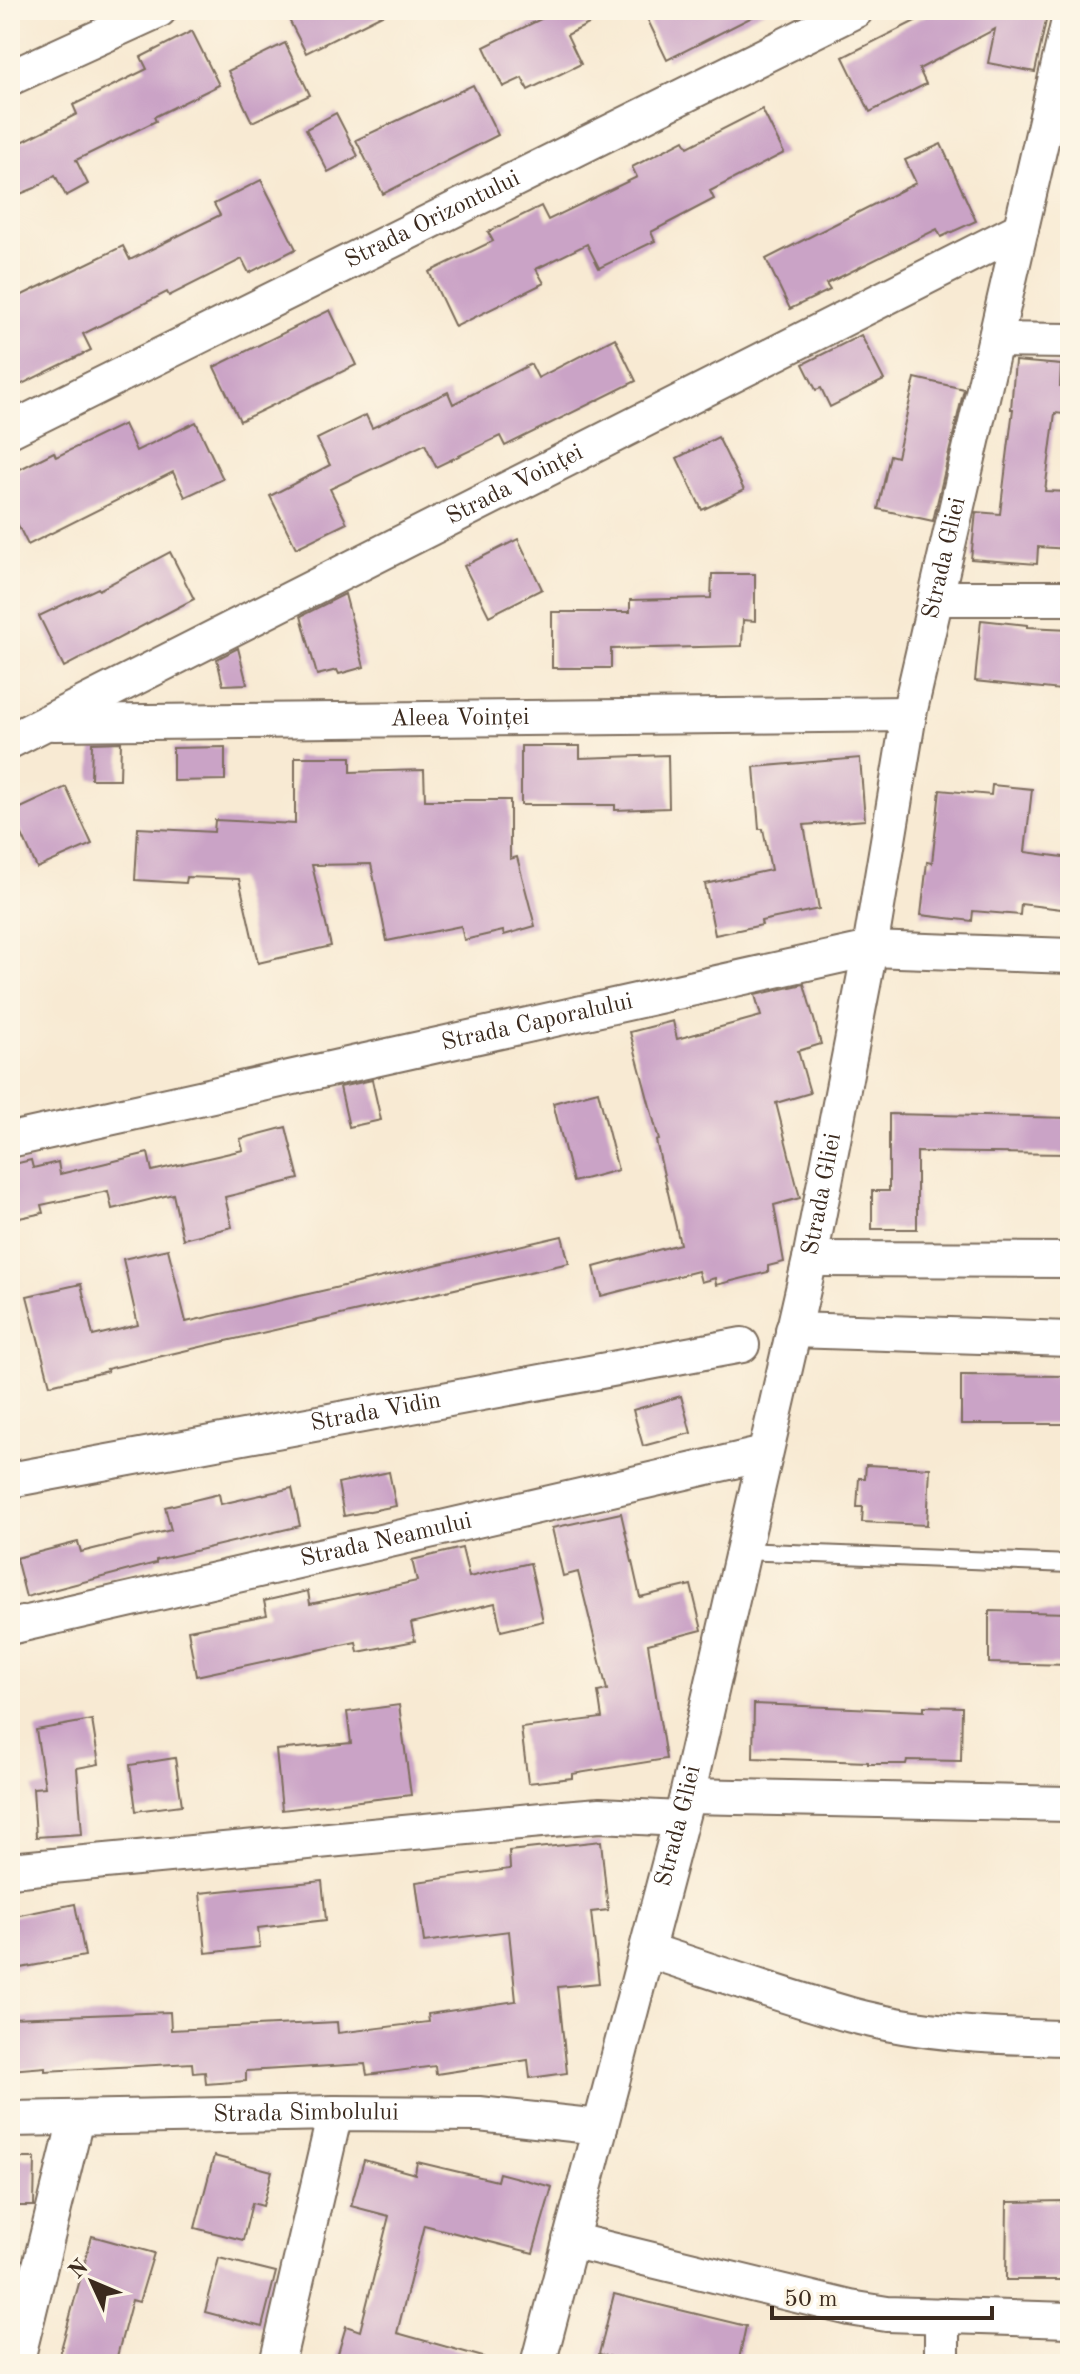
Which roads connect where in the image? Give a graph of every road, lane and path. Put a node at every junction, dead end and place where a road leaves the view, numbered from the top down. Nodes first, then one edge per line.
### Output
1 (159, 10) edge
2 (856, 10) edge
3 (1070, 16) edge
4 (10, 78) edge
5 (1061, 96) edge
6 (1021, 229) junction
7 (996, 340) junction
8 (1070, 341) edge
9 (10, 430) edge
10 (936, 598) junction
11 (1070, 598) edge
12 (909, 714) junction
13 (10, 723) edge
14 (46, 723) junction
15 (10, 741) edge
16 (870, 949) junction
17 (1070, 956) edge
18 (10, 1140) edge
19 (810, 1259) junction
20 (1070, 1260) edge
21 (793, 1330) junction
22 (1070, 1339) edge
23 (742, 1345) dead end
24 (764, 1454) junction
25 (10, 1480) edge
26 (742, 1551) junction
27 (1070, 1564) edge
28 (10, 1627) edge
29 (1070, 1804) edge
30 (684, 1808) junction
31 (10, 1870) edge
32 (647, 1950) junction
33 (1070, 2038) edge
34 (335, 2113) junction
35 (10, 2119) edge
36 (76, 2119) junction
37 (600, 2127) junction
38 (570, 2240) junction
39 (942, 2315) junction
40 (1070, 2320) edge
41 (16, 2364) edge
42 (277, 2364) edge
43 (538, 2364) edge
44 (942, 2364) edge

1 - 4 street
2 - 9 street, Strada Orizontului
3 - 5 street, Strada Gliei
5 - 6 street, Strada Gliei
6 - 7 street, Strada Gliei
6 - 14 street, Strada Voinței
7 - 8 street
7 - 10 street, Strada Gliei
10 - 11 street
10 - 12 street, Strada Gliei
12 - 14 street, Aleea Voinței
12 - 16 street, Strada Gliei
13 - 14 street, Aleea Voinței
14 - 15 street, Strada Voinței
16 - 17 street, Strada Caporalului
16 - 18 street, Strada Caporalului
16 - 19 street, Strada Gliei
19 - 20 street
19 - 21 street, Strada Gliei
21 - 22 street
21 - 24 street, Strada Gliei
23 - 25 street, Strada Vidin
24 - 26 street, Strada Gliei
24 - 28 street, Strada Neamului
26 - 27 lane
26 - 30 street, Strada Gliei
29 - 30 street
30 - 31 street
30 - 32 street, Strada Gliei
32 - 33 street
32 - 37 street, Strada Gliei
34 - 36 street, Strada Simbolului
34 - 37 street, Strada Simbolului
34 - 42 street
35 - 36 street, Strada Simbolului
36 - 41 street
37 - 38 street, Strada Gliei
38 - 39 street
38 - 43 street, Strada Gliei
39 - 40 street
39 - 44 street

